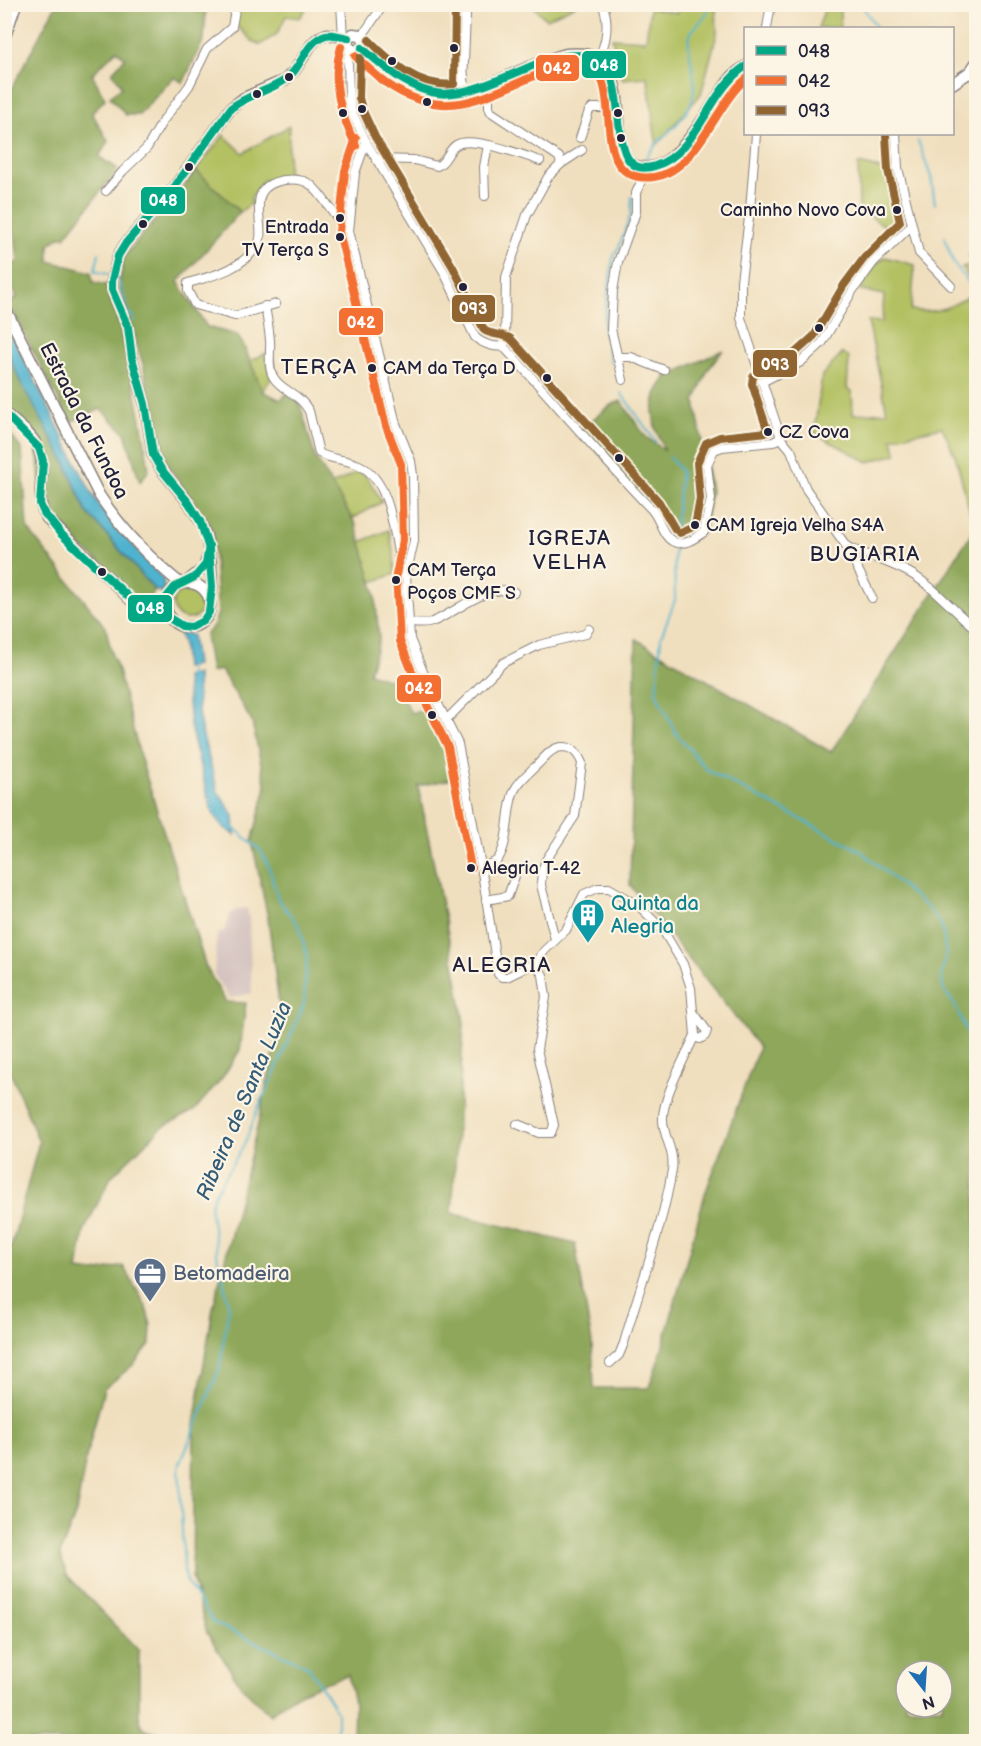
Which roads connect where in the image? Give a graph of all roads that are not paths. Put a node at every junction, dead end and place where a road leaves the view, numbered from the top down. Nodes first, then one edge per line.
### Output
1 (16, 4) edge
2 (236, 4) edge
3 (341, 4) edge
4 (384, 4) edge
5 (466, 4) edge
6 (602, 4) edge
7 (771, 4) edge
8 (767, 27) edge
9 (362, 36) joint
10 (4, 39) edge
11 (351, 43) junction
12 (597, 59) junction
13 (744, 67) edge
14 (974, 72) edge
15 (954, 83) edge
16 (489, 84) junction
17 (465, 93) junction
18 (617, 108) junction
19 (756, 135) edge
20 (896, 135) edge
21 (580, 138) dead end
22 (366, 142) junction
23 (488, 145) junction
24 (582, 150) dead end
25 (377, 159) junction
26 (540, 161) dead end
27 (561, 164) junction
28 (647, 168) junction
29 (106, 191) dead end
30 (485, 196) dead end
31 (912, 225) junction
32 (349, 231) junction
33 (951, 286) dead end
34 (276, 304) dead end
35 (4, 306) edge
36 (265, 306) junction
37 (503, 346) junction
38 (617, 357) junction
39 (664, 370) dead end
40 (623, 380) dead end
41 (762, 382) junction
42 (4, 412) edge
43 (781, 438) junction
44 (847, 547) junction
45 (209, 549) junction
46 (165, 571) junction
47 (406, 575) junction
48 (183, 584) junction
49 (514, 592) dead end
50 (168, 595) junction
51 (872, 598) dead end
52 (210, 601) junction
53 (145, 607) junction
54 (173, 621) junction
55 (408, 623) junction
56 (589, 629) dead end
57 (976, 629) edge
58 (446, 720) junction
59 (481, 866) junction
60 (515, 876) dead end
61 (486, 900) junction
62 (555, 939) junction
63 (535, 963) junction
64 (694, 1013) junction
65 (694, 1035) junction
66 (517, 1124) dead end
67 (610, 1363) dead end

1 - 10 main road
2 - 29 street
3 - 11 street
4 - 9 street
5 - 17 street
6 - 12 street
7 - 8 street
9 - 11 main road
11 - 17 main road
11 - 22 street
11 - 45 main road
12 - 16 main road
12 - 18 main road
13 - 28 main road
14 - 15 main road
16 - 17 main road
16 - 27 street
18 - 21 street
18 - 28 main road
19 - 41 street
20 - 31 street
22 - 25 street
22 - 32 street
23 - 25 street
23 - 26 street
23 - 30 street
24 - 27 street
25 - 37 street
27 - 37 street
28 - 38 street
31 - 33 street
31 - 41 street
32 - 36 street
32 - 47 street
34 - 36 street
35 - 46 main road, Estrada da Fundoa
36 - 47 street
37 - 43 street
38 - 39 street
38 - 40 street
41 - 43 street
42 - 53 main road
43 - 44 street
44 - 51 street
44 - 57 street
45 - 48 main road
45 - 52 main road
46 - 48 main road, Estrada da Fundoa
46 - 50 main road, Estrada da Fundoa
47 - 55 street
48 - 50 main road
48 - 52 main road
49 - 55 street
50 - 53 main road
50 - 54 main road
52 - 54 main road
53 - 54 main road
55 - 58 street
56 - 58 street
58 - 59 street
59 - 61 street
59 - 62 street
60 - 61 street
61 - 63 street
62 - 63 street
62 - 64 street
63 - 66 street
64 - 65 street
64 - 65 street
65 - 67 street

